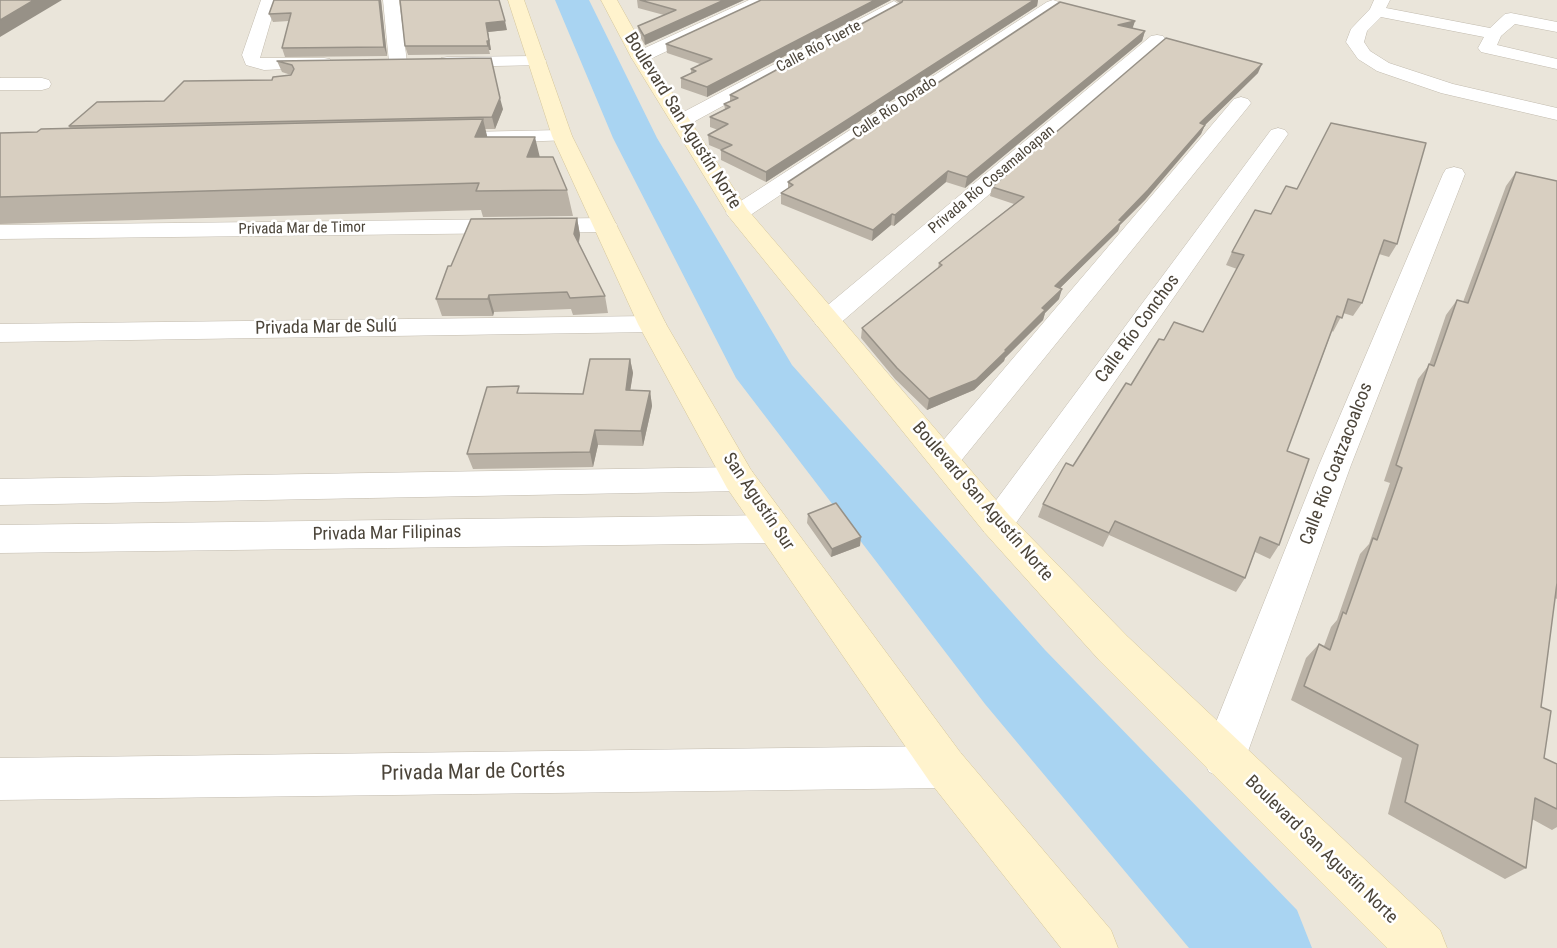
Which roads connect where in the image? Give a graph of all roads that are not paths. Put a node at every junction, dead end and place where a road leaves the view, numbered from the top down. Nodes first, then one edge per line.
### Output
1 (269, 0) edge
2 (391, 0) edge
3 (516, 0) edge
4 (610, 0) edge
5 (762, 0) edge
6 (1044, 2) edge
7 (1379, 5) edge
8 (894, 6) edge
9 (1557, 27) edge
10 (1494, 34) junction
11 (1157, 40) dead end
12 (640, 57) junction
13 (376, 62) edge
14 (398, 62) junction
15 (342, 63) edge
16 (1557, 64) edge
17 (534, 74) junction
18 (439, 80) edge
19 (474, 80) edge
20 (254, 81) edge
21 (323, 81) edge
22 (0, 84) edge
23 (42, 84) dead end
24 (1241, 103) dead end
25 (1557, 114) edge
26 (681, 121) junction
27 (1278, 134) dead end
28 (562, 136) junction
29 (443, 138) edge
30 (1454, 174) dead end
31 (738, 213) junction
32 (605, 225) junction
33 (0, 232) edge
34 (827, 320) junction
35 (652, 324) junction
36 (0, 333) edge
37 (945, 459) junction
38 (740, 478) junction
39 (0, 492) edge
40 (997, 524) junction
41 (775, 529) junction
42 (0, 539) edge
43 (1224, 757) junction
44 (945, 767) junction
45 (0, 779) edge
46 (1093, 948) edge
47 (1422, 948) edge

1 - 15 street
2 - 14 street
3 - 17 main road, San Agustín Sur
4 - 12 main road, Boulevard San Agustín Norte
5 - 12 street
6 - 31 street, Calle Río Dorado
7 - 10 street
7 - 25 street
8 - 26 street, Calle Río Fuerte
9 - 10 street
10 - 16 street
11 - 34 street, Privada Río Cosamaloapan
12 - 26 main road, Boulevard San Agustín Norte
13 - 14 street
14 - 17 street
17 - 28 main road, San Agustín Sur
18 - 19 street
20 - 21 street
22 - 23 street
24 - 37 street
26 - 31 main road, Boulevard San Agustín Norte
27 - 40 street, Calle Río Conchos
28 - 29 street
28 - 32 main road, San Agustín Sur
30 - 43 street, Calle Río Coatzacoalcos
31 - 34 main road, Boulevard San Agustín Norte
32 - 33 street, Privada Mar de Timor
32 - 35 main road, San Agustín Sur
34 - 37 main road, Boulevard San Agustín Norte
35 - 36 street, Privada Mar de Sulú
35 - 38 main road, San Agustín Sur
37 - 40 main road, Boulevard San Agustín Norte
38 - 39 street
38 - 41 main road, San Agustín Sur
40 - 43 main road, Boulevard San Agustín Norte
41 - 42 street, Privada Mar Filipinas
41 - 44 main road, San Agustín Sur
43 - 47 main road, Boulevard San Agustín Norte
44 - 45 street, Privada Mar de Cortés
44 - 46 main road, San Agustín Sur

